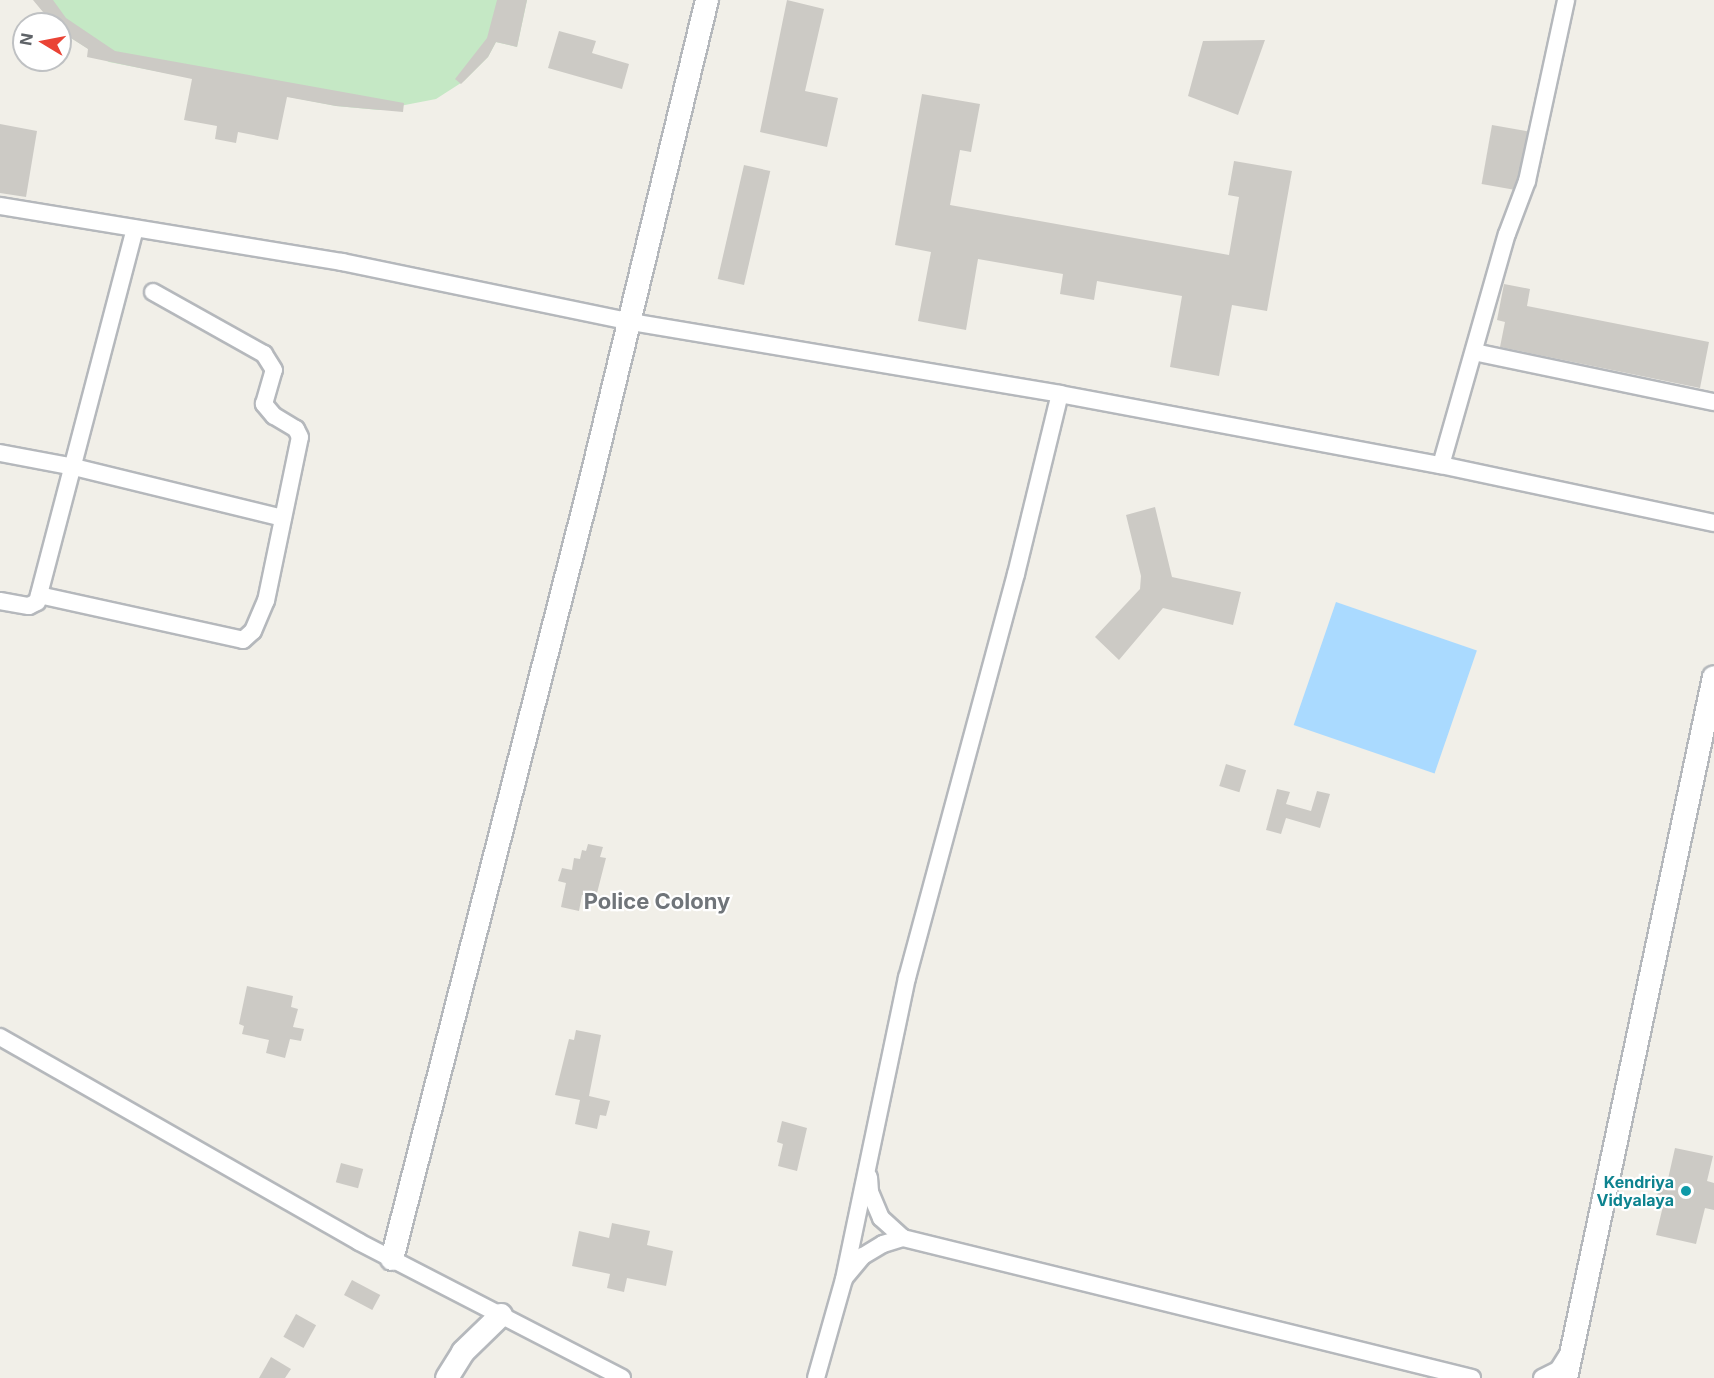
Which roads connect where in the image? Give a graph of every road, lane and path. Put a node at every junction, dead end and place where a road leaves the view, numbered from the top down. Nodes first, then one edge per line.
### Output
1 (707, 0) edge
2 (1566, 0) edge
3 (0, 206) edge
4 (135, 229) junction
5 (153, 292) dead end
6 (631, 322) junction
7 (1474, 352) junction
8 (1060, 394) junction
9 (1714, 402) edge
10 (0, 453) edge
11 (1441, 465) junction
12 (74, 467) junction
13 (283, 518) junction
14 (1714, 523) edge
15 (39, 595) junction
16 (0, 601) edge
17 (1714, 677) edge
18 (0, 1037) edge
19 (868, 1160) junction
20 (903, 1239) junction
21 (392, 1259) junction
22 (843, 1279) junction
23 (501, 1315) junction
24 (1573, 1346) junction
25 (447, 1378) edge
26 (622, 1378) edge
27 (816, 1378) edge
28 (1472, 1378) edge
29 (1542, 1378) edge
30 (1566, 1378) edge

1 - 6 street
2 - 7 street
3 - 4 street
4 - 6 street
4 - 12 street
5 - 13 street
6 - 8 street
6 - 21 street
7 - 9 street
7 - 11 street
8 - 11 street
8 - 19 street
10 - 12 street
11 - 14 street
12 - 13 street
12 - 15 street
13 - 15 street
15 - 16 street
17 - 24 street
18 - 21 street
19 - 20 street
19 - 22 street
20 - 22 street
20 - 28 street
21 - 23 street
22 - 27 street
23 - 25 street
23 - 26 street
24 - 29 street
24 - 30 street

